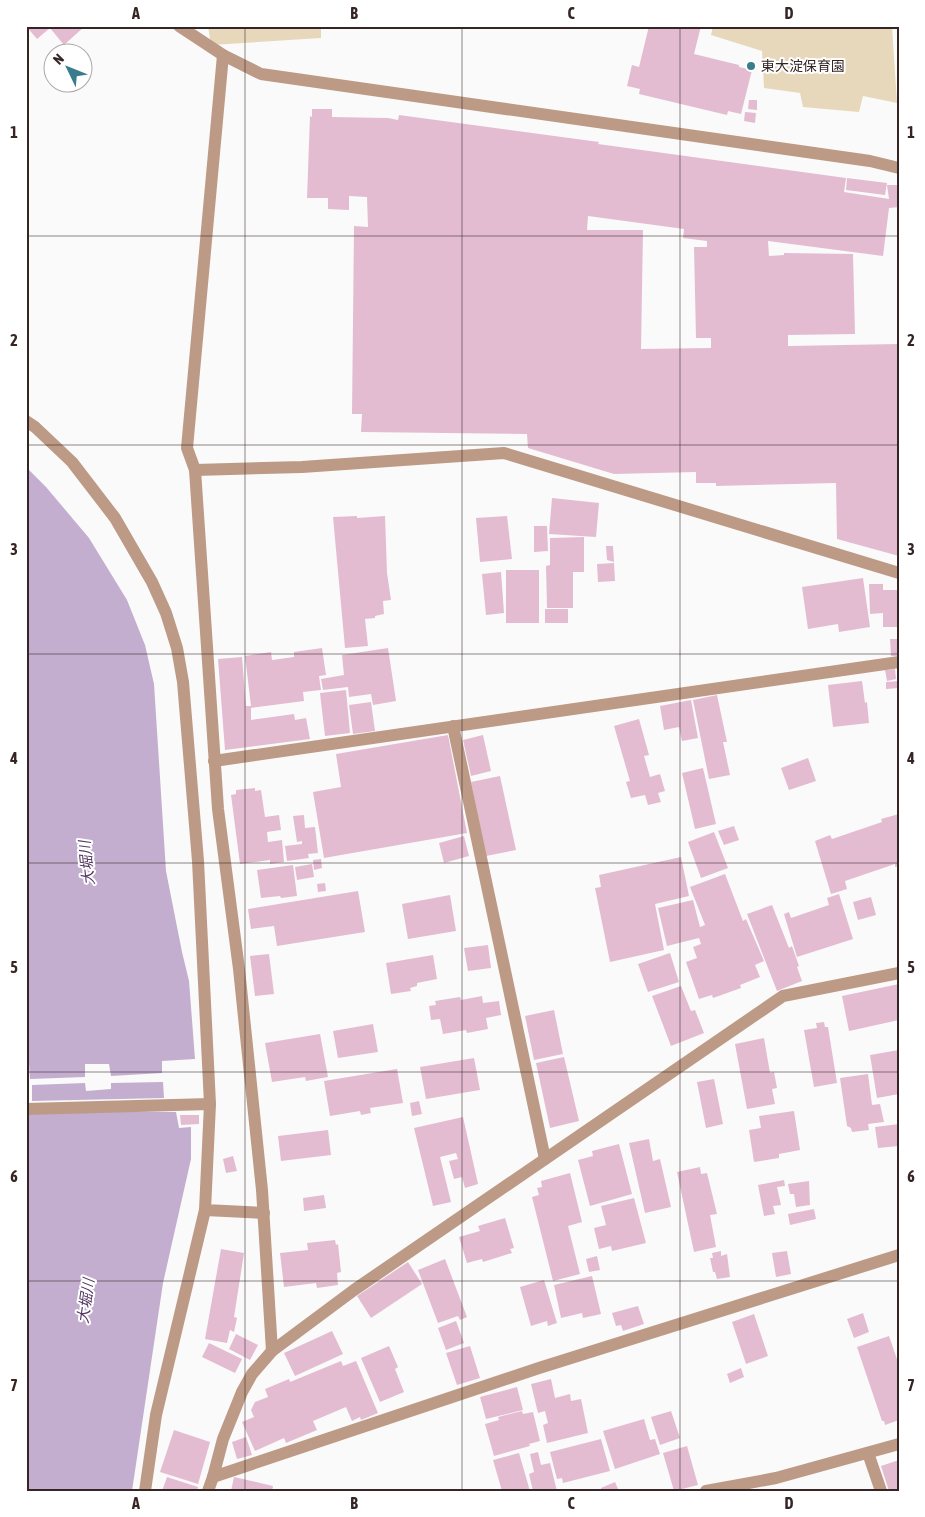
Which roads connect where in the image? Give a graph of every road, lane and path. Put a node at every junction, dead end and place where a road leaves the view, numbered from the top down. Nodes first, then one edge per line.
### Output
1 (179, 26) edge
2 (223, 55) junction
3 (899, 168) edge
4 (26, 421) edge
5 (195, 470) junction
6 (899, 572) edge
7 (899, 662) edge
8 (453, 726) junction
9 (214, 761) junction
10 (899, 973) edge
11 (210, 1104) junction
12 (26, 1109) edge
13 (545, 1159) junction
14 (205, 1210) junction
15 (264, 1213) junction
16 (899, 1255) edge
17 (272, 1351) junction
18 (899, 1444) edge
19 (868, 1453) junction
20 (213, 1477) junction
21 (145, 1491) edge
22 (208, 1491) edge
23 (706, 1491) edge
24 (882, 1491) edge

1 - 2 street
2 - 3 street
2 - 5 street
4 - 11 street
5 - 6 street
5 - 9 street
7 - 8 street
8 - 9 street
8 - 13 street
9 - 15 street
10 - 13 street
11 - 12 street
11 - 14 street
13 - 17 street
14 - 15 street
14 - 21 street
15 - 17 street
16 - 20 street
17 - 20 street
18 - 19 street
19 - 23 street
19 - 24 street
20 - 22 street

